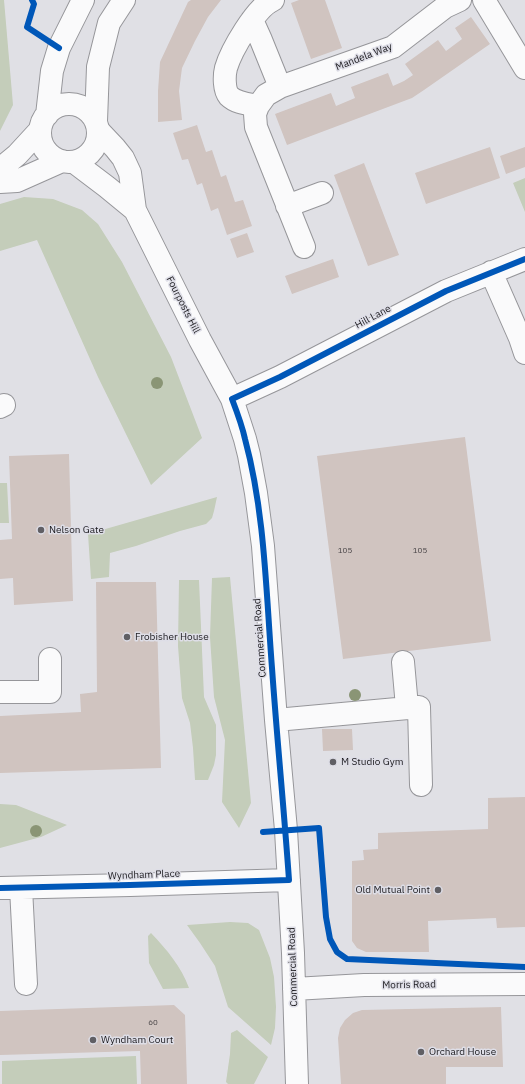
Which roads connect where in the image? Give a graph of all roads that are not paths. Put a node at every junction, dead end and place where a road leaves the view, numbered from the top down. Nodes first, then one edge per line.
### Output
1 (83, 0) edge
2 (124, 0) edge
3 (273, 0) edge
4 (460, 0) edge
5 (484, 0) edge
6 (252, 20) junction
7 (525, 68) edge
8 (280, 87) junction
9 (258, 106) junction
10 (43, 123) junction
11 (97, 126) junction
12 (68, 162) junction
13 (0, 169) edge
14 (0, 182) edge
15 (322, 194) dead end
16 (287, 206) junction
17 (135, 210) junction
18 (304, 247) dead end
19 (525, 259) edge
20 (491, 272) junction
21 (525, 353) edge
22 (232, 399) junction
23 (50, 658) dead end
24 (403, 662) dead end
25 (0, 692) edge
26 (407, 707) junction
27 (276, 720) junction
28 (421, 785) dead end
29 (289, 880) junction
30 (11, 888) edge
31 (26, 984) dead end
32 (525, 984) edge
33 (294, 989) junction
34 (297, 1084) edge

1 - 10 street
2 - 11 street
3 - 6 street
4 - 8 street, Mandela Way
5 - 7 street
6 - 8 street
6 - 9 street
8 - 9 street, Mandela Way
9 - 16 street
10 - 11 street
10 - 12 street
10 - 13 street
11 - 12 street
11 - 17 street, Fourposts Hill
12 - 14 street
12 - 17 street, Fourposts Hill
15 - 16 street
16 - 18 street
17 - 22 street, Fourposts Hill
19 - 20 street, Hill Lane
20 - 21 street
20 - 22 street, Hill Lane
22 - 27 street, Commercial Road
23 - 25 street
24 - 26 street
26 - 27 street
26 - 28 street
27 - 29 street, Commercial Road
29 - 30 street, Wyndham Place
29 - 33 street, Commercial Road
30 - 31 street
32 - 33 street, Morris Road
33 - 34 street, Commercial Road

